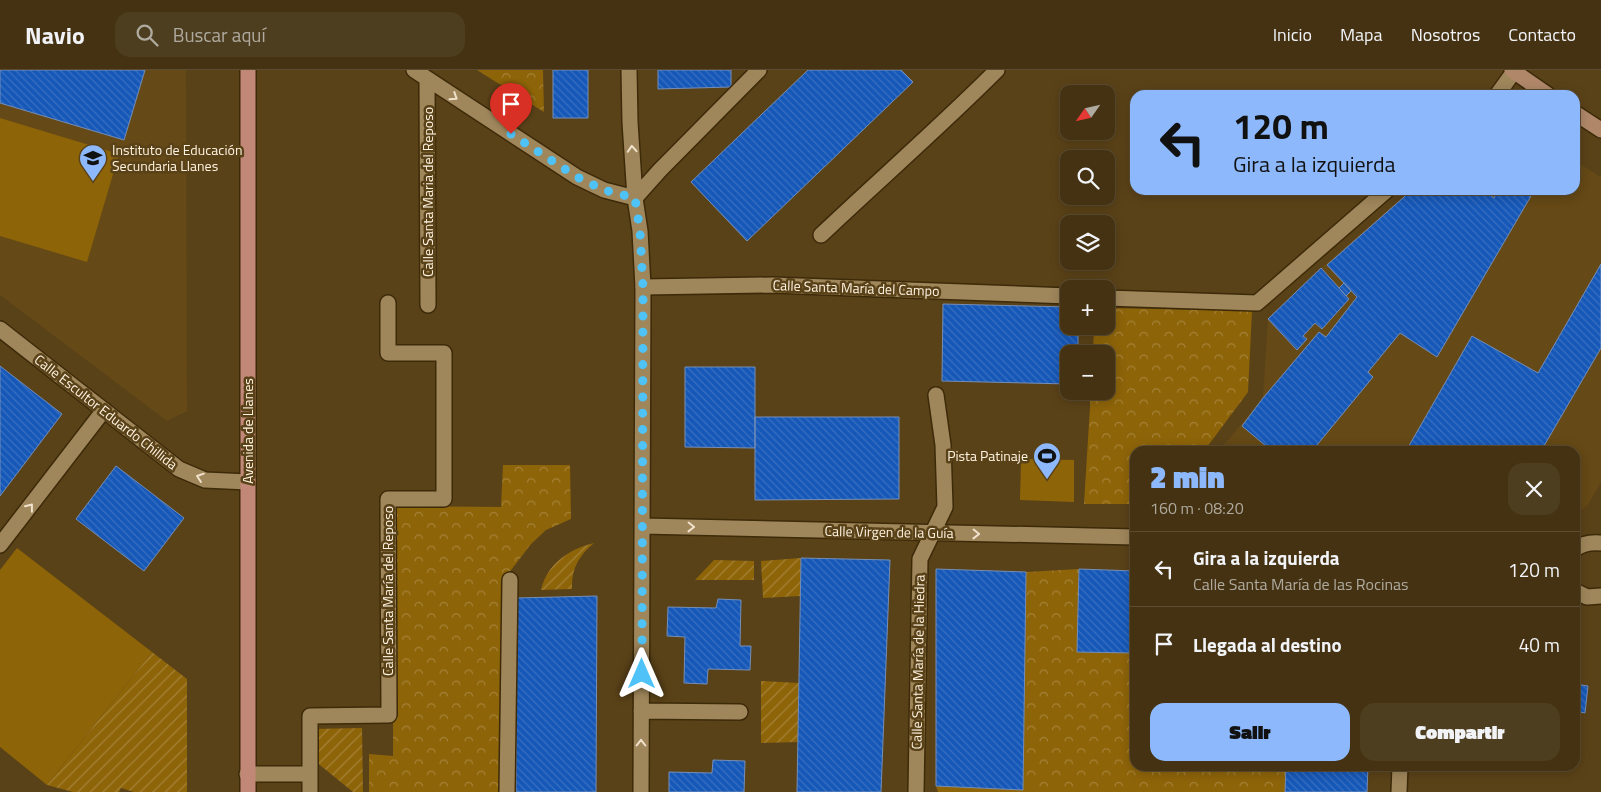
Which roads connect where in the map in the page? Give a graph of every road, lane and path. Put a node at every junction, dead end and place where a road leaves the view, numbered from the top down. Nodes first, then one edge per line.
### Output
1 (248, 70) edge
2 (414, 70) edge
3 (629, 70) edge
4 (759, 70) edge
5 (997, 70) edge
6 (1514, 71) edge
7 (427, 79) junction
8 (1501, 90) edge
9 (1541, 90) edge
10 (1580, 116) edge
11 (1601, 130) edge
12 (1381, 195) edge
13 (635, 198) junction
14 (821, 235) dead end
15 (643, 287) junction
16 (1060, 296) edge
17 (1115, 298) edge
18 (388, 303) dead end
19 (428, 305) dead end
20 (0, 330) edge
21 (936, 395) dead end
22 (104, 410) junction
23 (248, 482) junction
24 (643, 526) junction
25 (930, 534) junction
26 (1130, 537) edge
27 (1601, 543) edge
28 (0, 545) edge
29 (1580, 546) edge
30 (510, 580) dead end
31 (1580, 593) edge
32 (1601, 596) edge
33 (641, 711) junction
34 (740, 712) dead end
35 (1400, 771) edge
36 (247, 774) junction
37 (310, 774) junction
38 (248, 792) edge
39 (310, 792) edge
40 (507, 792) edge
41 (641, 792) edge
42 (916, 792) edge
43 (1399, 792) edge

1 - 23 main road, Avenida de Llanes
2 - 7 street
13 -> 3 street
4 - 13 street
5 - 14 street
6 - 8 street
6 - 9 main road
7 -> 13 street
7 - 19 street, Calle Santa Maria del Reposo
10 - 11 main road
12 - 17 street
13 - 15 street
15 - 16 street, Calle Santa María del Campo
15 - 24 street
18 - 37 street, Calle Santa María del Reposo
20 - 22 street, Calle Escultor Eduardo Chillida
21 - 25 street
23 -> 22 street, Calle Escultor Eduardo Chillida
28 -> 22 street
23 - 36 main road, Avenida de Llanes
24 -> 25 street, Calle Virgen de la Guía
24 - 33 street
25 -> 26 street, Calle Virgen de la Guía
25 - 42 street, Calle Santa María de la Hiedra
27 - 29 street
30 - 40 street
31 - 32 street
33 - 34 street
41 -> 33 street
35 - 43 street
36 - 37 street
36 - 38 main road, Avenida de Llanes
37 - 39 street, Calle Santa María del Reposo

